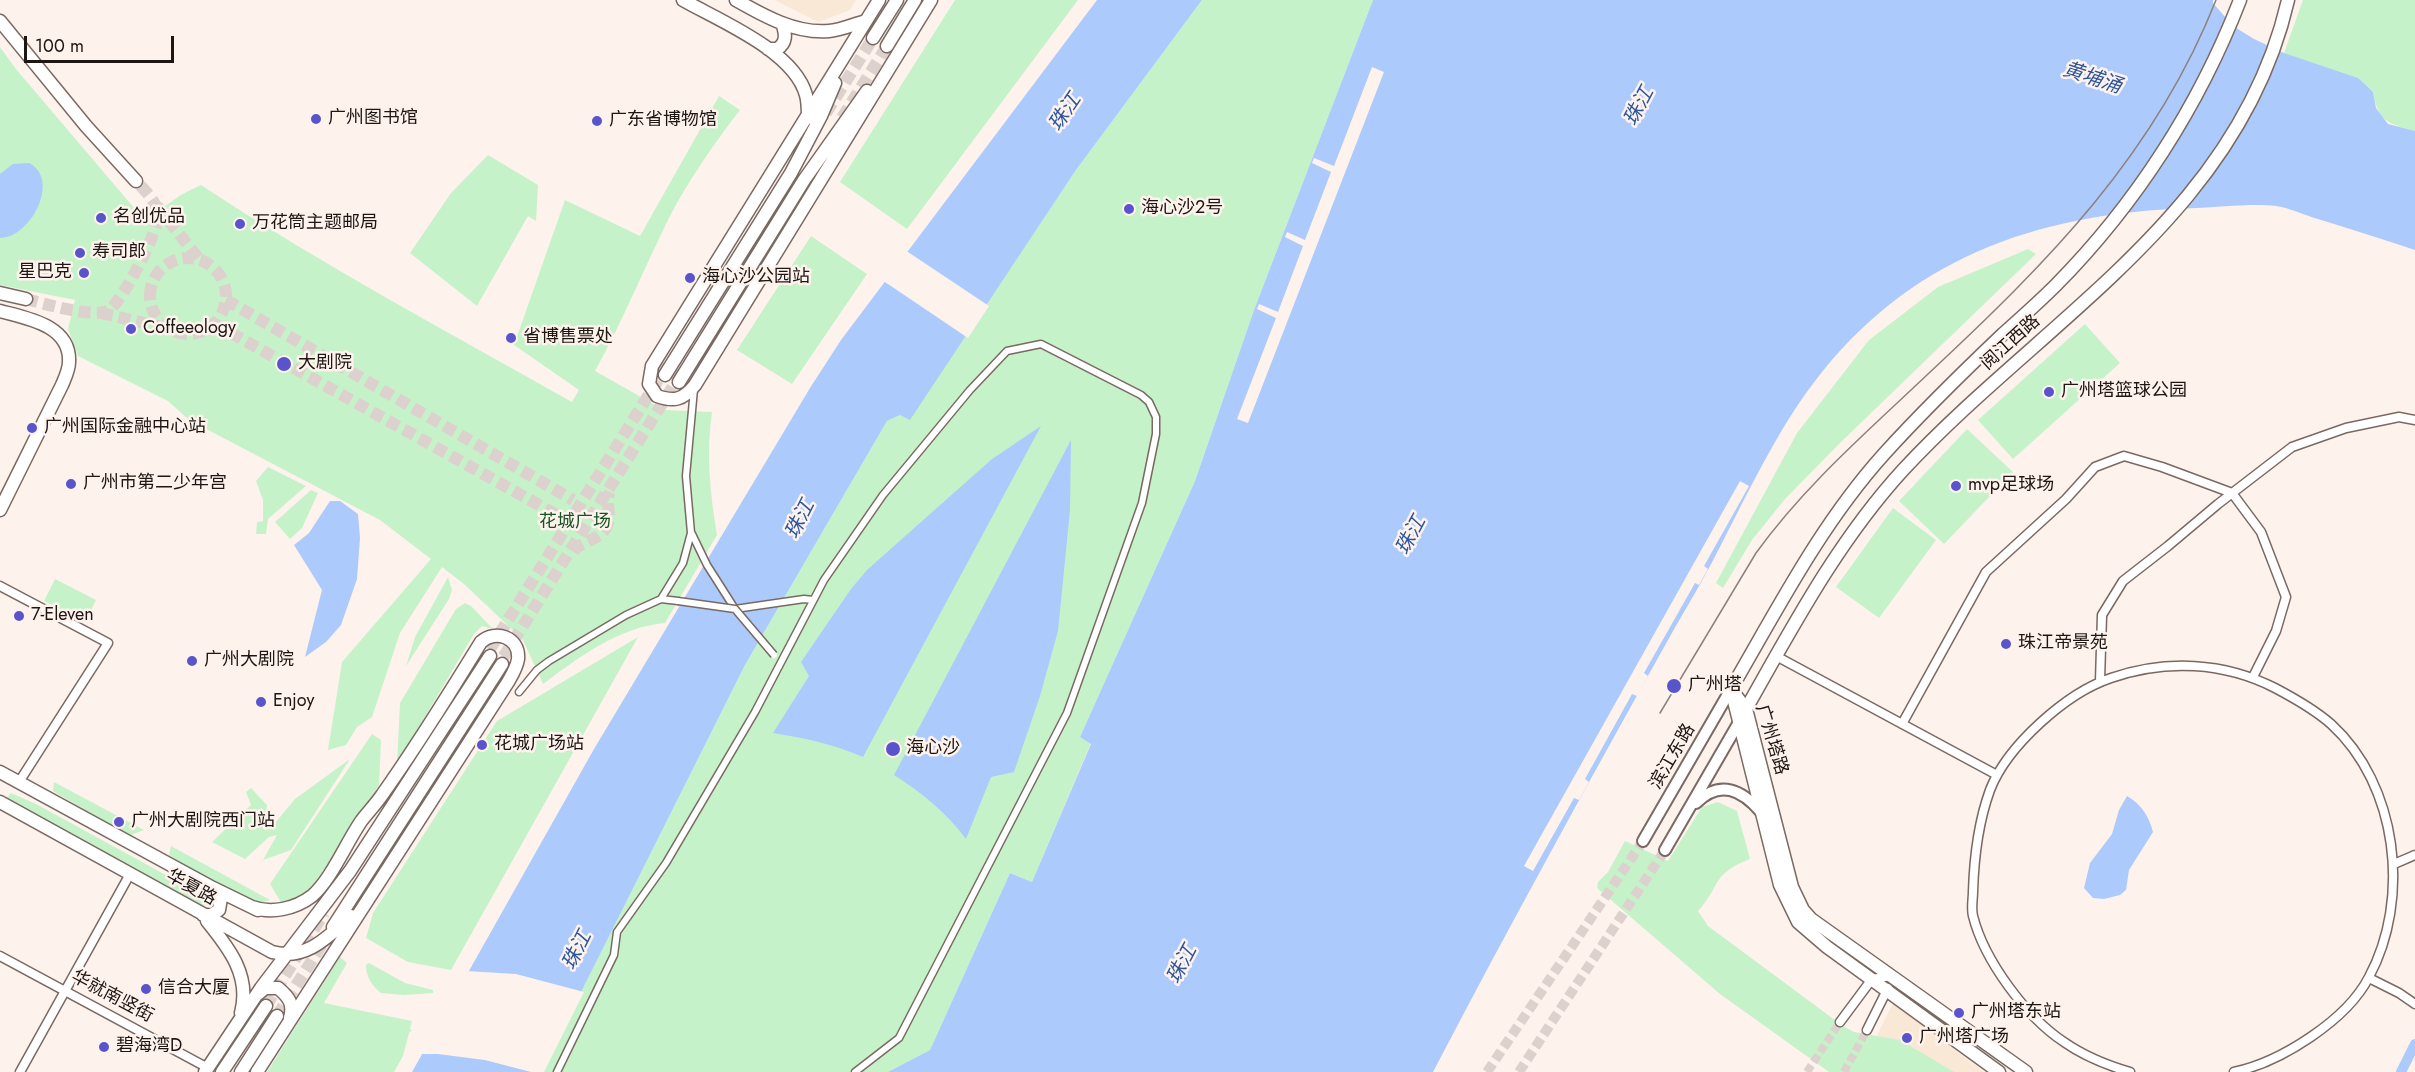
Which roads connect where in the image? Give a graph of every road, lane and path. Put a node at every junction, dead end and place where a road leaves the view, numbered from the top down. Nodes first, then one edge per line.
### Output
1 (683, 0) edge
2 (736, 0) edge
3 (879, 0) edge
4 (897, 0) edge
5 (915, 0) edge
6 (931, 0) edge
7 (2240, 0) edge
8 (2288, 0) edge
9 (0, 21) edge
10 (866, 21) junction
11 (782, 23) junction
12 (873, 38) tunnel mouth
13 (886, 46) tunnel mouth
14 (768, 49) junction
15 (897, 55) junction
16 (845, 56) junction
17 (808, 116) junction
18 (810, 138) junction
19 (136, 182) tunnel mouth
20 (0, 293) edge
21 (26, 299) tunnel mouth
22 (0, 311) edge
23 (665, 375) tunnel mouth
24 (679, 382) tunnel mouth
25 (695, 385) junction
26 (2415, 420) edge
27 (2232, 493) junction
28 (0, 510) edge
29 (691, 533) junction
30 (0, 586) edge
31 (661, 599) junction
32 (813, 600) junction
33 (735, 609) junction
34 (490, 656) tunnel mouth
35 (1776, 656) junction
36 (781, 660) junction
37 (502, 664) tunnel mouth
38 (2253, 677) junction
39 (2100, 681) junction
40 (1731, 689) junction
41 (519, 692) dead end
42 (1746, 709) junction
43 (1739, 724) junction
44 (1902, 724) junction
45 (0, 772) edge
46 (1997, 775) junction
47 (19, 782) junction
48 (1, 806) edge
49 (1688, 812) junction
50 (1764, 815) junction
51 (1643, 841) tunnel mouth
52 (1665, 850) tunnel mouth
53 (2415, 855) edge
54 (2394, 864) junction
55 (130, 874) junction
56 (213, 888) junction
57 (338, 889) junction
58 (351, 899) junction
59 (363, 905) junction
60 (252, 907) junction
61 (203, 915) junction
62 (343, 923) junction
63 (314, 948) junction
64 (336, 948) junction
65 (286, 954) junction
66 (0, 956) edge
67 (1892, 975) junction
68 (2369, 978) junction
69 (1872, 979) junction
70 (65, 991) junction
71 (1887, 991) junction
72 (253, 998) junction
73 (2415, 1004) edge
74 (266, 1006) tunnel mouth
75 (278, 1016) tunnel mouth
76 (240, 1018) junction
77 (1840, 1022) tunnel mouth
78 (287, 1025) junction
79 (1867, 1030) tunnel mouth
80 (206, 1070) edge
81 (21, 1072) edge
82 (222, 1072) edge
83 (241, 1072) edge
84 (257, 1072) edge
85 (557, 1072) edge
86 (855, 1072) edge
87 (1999, 1072) edge
88 (2026, 1072) edge
89 (2130, 1072) edge
90 (2234, 1072) edge

1 - 14 main road
2 - 11 main road
3 - 10 main road
4 - 12 main road
5 - 13 main road
6 - 15 main road
7 - 40 main road, 阅江西路
8 - 35 main road, 阅江西路
9 - 19 main road
10 - 11 main road
10 - 16 main road
11 - 14 main road
14 - 17 main road
15 - 24 main road
15 - 25 main road
16 - 17 main road
16 - 18 main road
17 - 18 main road
17 - 25 main road
18 - 23 main road
20 - 21 main road
22 - 28 main road
25 - 29 street
26 - 27 street
27 - 38 street
27 - 39 street
27 - 44 street
29 - 31 street
29 - 33 street
30 - 47 street
31 - 33 street, bridge
31 - 41 street
32 - 33 street
32 - 36 street
32 - 86 street
33 - 36 street, bridge
34 - 57 main road
35 - 42 main road, 阅江西路
35 - 44 street
36 - 85 street
37 - 58 main road
38 - 39 street
38 - 54 street
39 - 46 street
40 - 42 main road, 广州塔路
40 - 43 main road, 广州塔路
40 - 51 street, 滨江东路
42 - 43 street
42 - 67 main road, 广州塔路
43 - 49 street
43 - 50 main road, 广州塔路
44 - 46 street
45 - 47 main road, 华夏路
46 - 89 street
47 - 56 main road, 华夏路
48 - 55 main road, 华夏路
49 - 50 street
49 - 52 street
50 - 69 main road, 广州塔路
53 - 54 street
54 - 68 street
55 - 61 main road, 华夏路
55 - 70 street
56 - 60 main road, 华夏路
56 - 61 main road
57 - 60 main road, 华夏路
57 - 65 main road
58 - 62 main road
58 - 63 main road
59 - 60 main road
59 - 62 main road
59 - 64 main road
61 - 65 main road, 华夏路
61 - 76 main road
62 - 63 main road
62 - 64 main road
63 - 65 main road
64 - 78 main road
65 - 72 main road
66 - 70 street, 华就南竖街
67 - 69 street
67 - 71 street
67 - 88 main road, 广州塔路
68 - 73 street
68 - 90 street
69 - 71 main road, 广州塔路
69 - 77 street
70 - 80 street, 华就南竖街
70 - 81 street
71 - 79 street
71 - 87 main road, 广州塔路
72 - 76 main road
72 - 78 main road
74 - 82 main road
75 - 83 main road
76 - 80 main road
78 - 84 main road

